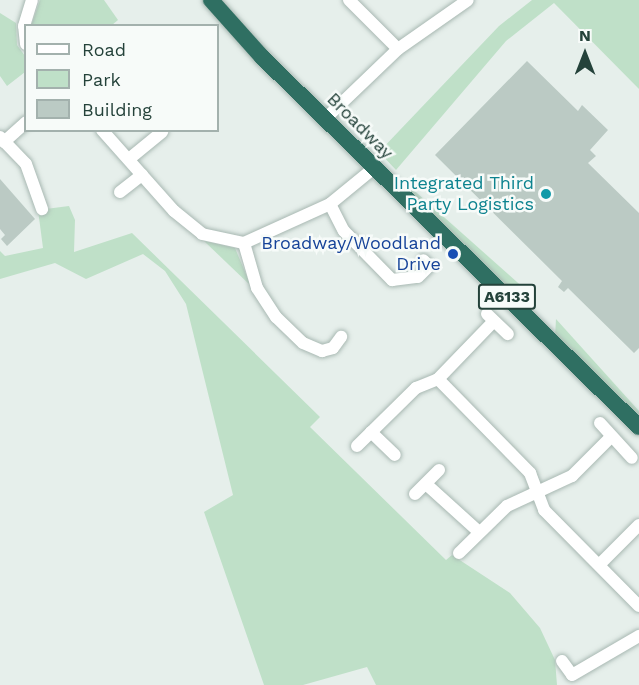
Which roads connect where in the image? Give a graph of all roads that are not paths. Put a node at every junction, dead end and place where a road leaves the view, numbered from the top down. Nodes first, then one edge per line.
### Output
1 (32, 0) edge
2 (211, 0) edge
3 (349, 0) edge
4 (468, 0) edge
5 (25, 24) edge
6 (398, 49) junction
7 (325, 119) junction
8 (24, 123) edge
9 (104, 132) edge
10 (162, 132) edge
11 (2, 139) edge
12 (129, 159) junction
13 (374, 168) junction
14 (142, 175) junction
15 (120, 192) dead end
16 (330, 204) junction
17 (42, 209) dead end
18 (244, 243) junction
19 (423, 260) dead end
20 (508, 334) dead end
21 (341, 337) dead end
22 (438, 379) junction
23 (600, 423) dead end
24 (639, 427) edge
25 (371, 432) junction
26 (611, 437) junction
27 (357, 446) dead end
28 (395, 455) dead end
29 (632, 458) dead end
30 (439, 470) dead end
31 (426, 484) junction
32 (539, 490) junction
33 (415, 494) dead end
34 (639, 525) edge
35 (478, 531) junction
36 (459, 553) dead end
37 (600, 564) junction
38 (639, 606) edge
39 (639, 636) edge
40 (562, 661) dead end

1 - 5 street
2 - 7 highway, Broadway / A6133
3 - 6 street
4 - 6 street
6 - 7 street
7 - 13 highway, Broadway / A6133
8 - 11 street
9 - 12 street
10 - 12 street
11 - 17 street
12 - 14 street
13 - 16 street
13 - 24 highway, Broadway / A6133
14 - 15 street
14 - 18 street
16 - 18 street
16 - 19 street
18 - 21 street
20 - 22 street
22 - 25 street
22 - 32 street
23 - 26 street
25 - 27 street
25 - 28 street
26 - 29 street
26 - 32 street
30 - 31 street
31 - 33 street
31 - 35 street
32 - 35 street
32 - 37 street
34 - 37 street
35 - 36 street
37 - 38 street
39 - 40 street

